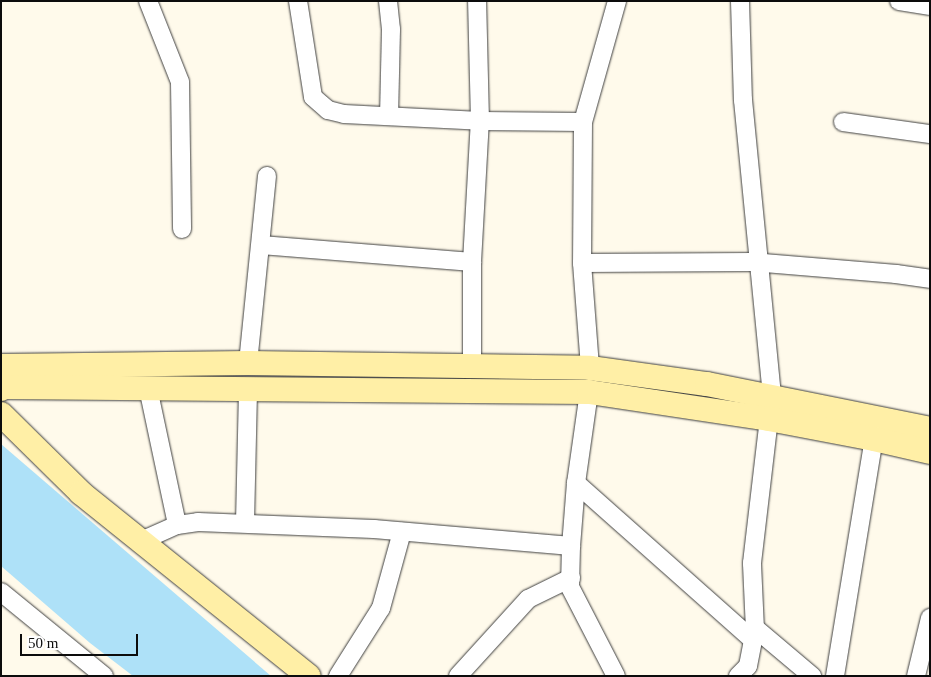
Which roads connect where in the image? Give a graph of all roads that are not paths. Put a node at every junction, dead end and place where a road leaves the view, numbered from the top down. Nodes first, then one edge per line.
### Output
1 (148, 1) edge
2 (298, 1) edge
3 (388, 1) edge
4 (477, 1) edge
5 (617, 1) edge
6 (740, 1) edge
7 (899, 1) edge
8 (930, 6) edge
9 (389, 116) junction
10 (480, 121) junction
11 (583, 122) junction
12 (843, 122) dead end
13 (930, 134) edge
14 (267, 176) dead end
15 (182, 229) dead end
16 (261, 245) junction
17 (472, 262) junction
18 (582, 263) junction
19 (760, 263) junction
20 (930, 279) edge
21 (248, 363) junction
22 (1, 366) edge
23 (472, 366) junction
24 (590, 368) junction
25 (148, 388) junction
26 (1, 389) edge
27 (248, 390) junction
28 (588, 392) junction
29 (770, 408) junction
30 (1, 414) edge
31 (930, 428) edge
32 (874, 439) junction
33 (930, 452) edge
34 (576, 483) junction
35 (245, 523) junction
36 (177, 525) junction
37 (402, 532) junction
38 (141, 541) junction
39 (571, 546) junction
40 (570, 578) junction
41 (1, 592) edge
42 (930, 618) edge
43 (754, 634) junction
44 (104, 676) edge
45 (308, 676) edge
46 (338, 676) edge
47 (458, 676) edge
48 (616, 676) edge
49 (738, 676) edge
50 (812, 676) edge
51 (835, 676) edge
52 (916, 676) edge

1 - 15 street
2 - 9 street
3 - 9 street
4 - 10 street
5 - 11 street
6 - 19 street
7 - 8 street
9 - 10 street
10 - 11 street
10 - 17 street
11 - 18 street
12 - 13 street
14 - 16 street
16 - 17 street
16 - 21 street
17 - 23 street
18 - 19 street
18 - 24 street
19 - 20 street
19 - 29 street
21 - 22 main road
21 - 23 main road
23 - 24 main road
24 - 29 main road
25 - 26 main road
25 - 27 main road
25 - 36 street
27 - 28 main road
27 - 35 street
28 - 29 main road
28 - 34 street
29 - 31 main road
29 - 32 main road
29 - 43 street
30 - 38 main road
32 - 33 main road
32 - 51 street
34 - 39 street
34 - 43 street
35 - 36 street
35 - 37 street
36 - 38 street
37 - 39 street
37 - 46 street
38 - 45 main road
39 - 40 street
40 - 47 street
40 - 48 street
41 - 44 street
42 - 52 street
43 - 49 street
43 - 50 street

